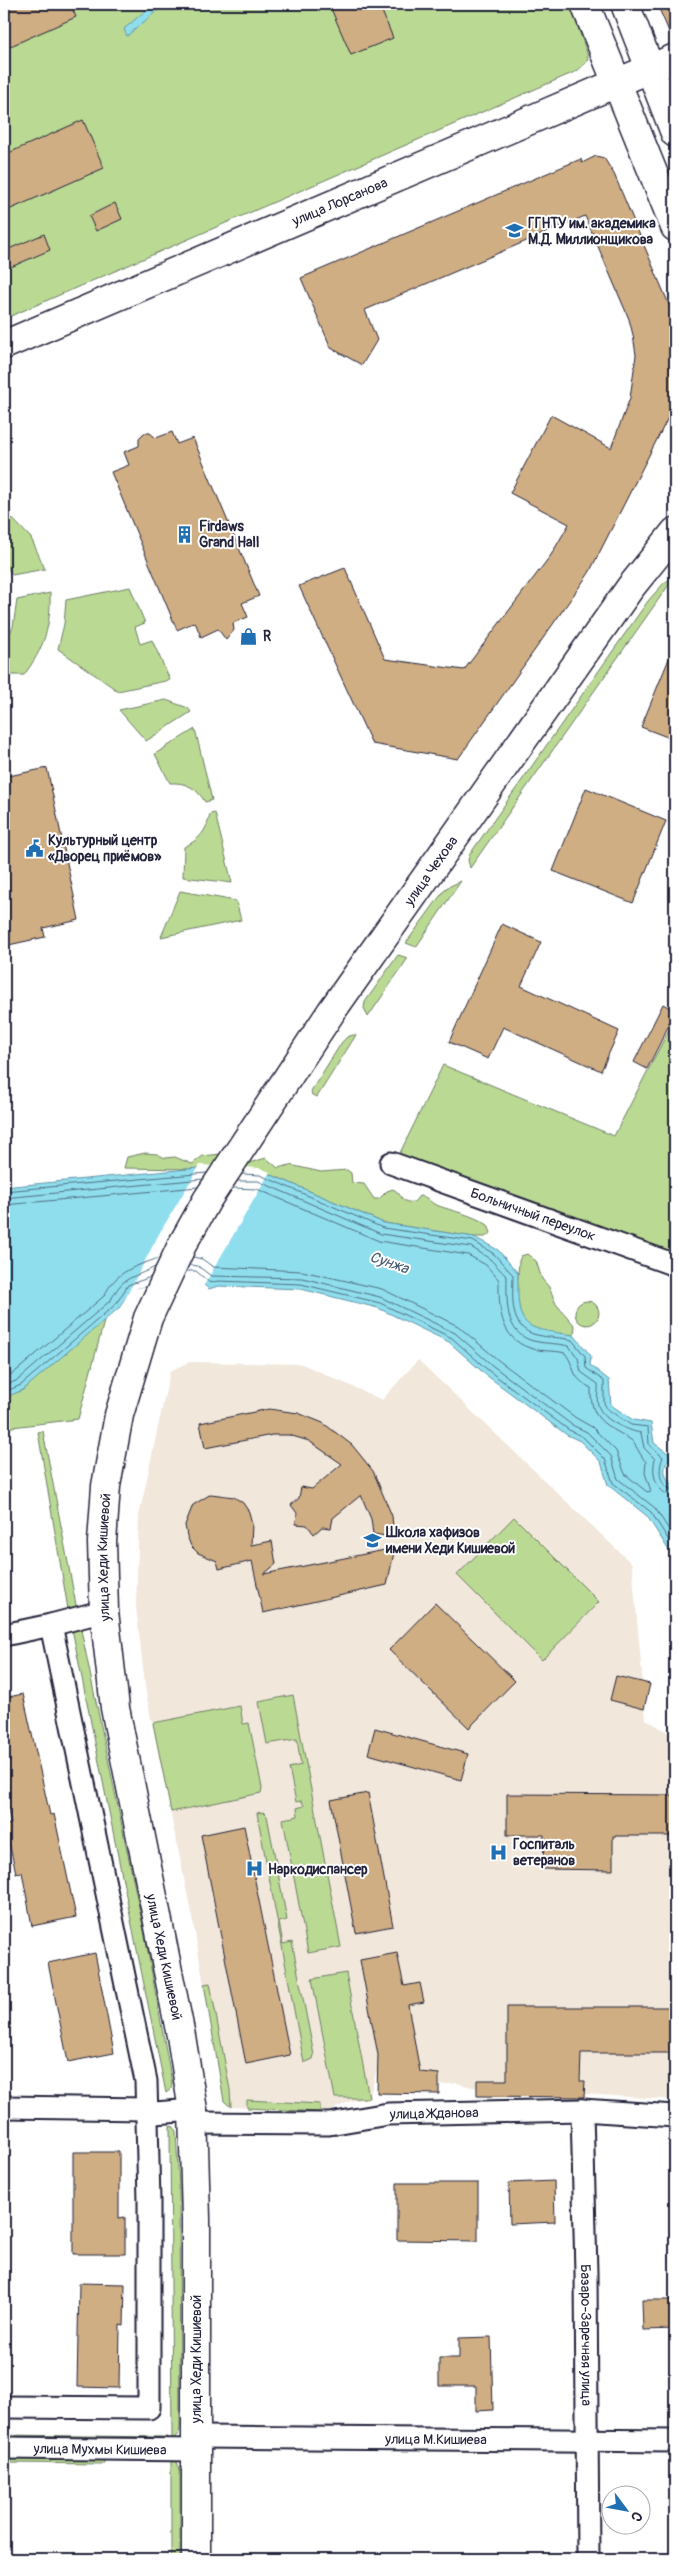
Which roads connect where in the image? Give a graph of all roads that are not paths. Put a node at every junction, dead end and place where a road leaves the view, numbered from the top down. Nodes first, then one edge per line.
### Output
1 (585, 4) edge
2 (626, 4) edge
3 (664, 63) edge
4 (618, 84) junction
5 (675, 133) edge
6 (675, 227) edge
7 (4, 345) edge
8 (675, 532) edge
9 (675, 556) edge
10 (630, 588) junction
11 (391, 1163) dead end
12 (675, 1265) edge
13 (134, 1360) joint
14 (104, 1611) junction
15 (51, 1625) junction
16 (4, 1635) edge
17 (4, 2107) edge
18 (147, 2109) junction
19 (582, 2110) junction
20 (675, 2116) edge
21 (194, 2117) junction
22 (4, 2407) edge
23 (587, 2441) junction
24 (675, 2441) edge
25 (196, 2444) junction
26 (4, 2448) edge
27 (196, 2559) edge
28 (588, 2559) edge

1 - 4 main road
2 - 3 main road
3 - 4 main road, улица Лорсанова
3 - 5 main road
4 - 6 main road
4 - 7 main road, улица Лорсанова
8 - 10 main road
9 - 10 main road
10 - 13 main road, улица Чехова
11 - 12 street, Больничный переулок
13 - 14 main road, улица Хеди Кишиевой
14 - 15 street
14 - 21 main road, улица Хеди Кишиевой
15 - 16 street
15 - 18 street
17 - 18 street, улица Жданова
18 - 21 street, улица Жданова
18 - 22 street
19 - 20 street, улица Жданова
19 - 21 street, улица Жданова
19 - 23 street, Базаро-Заречная улица
21 - 25 main road, улица Хеди Кишиевой
23 - 24 street, улица М.Кишиева
23 - 25 street, улица М.Кишиева
23 - 28 street, Базаро-Заречная улица
25 - 26 street, улица Мухмы Кишиева
25 - 27 main road, улица Хеди Кишиевой

